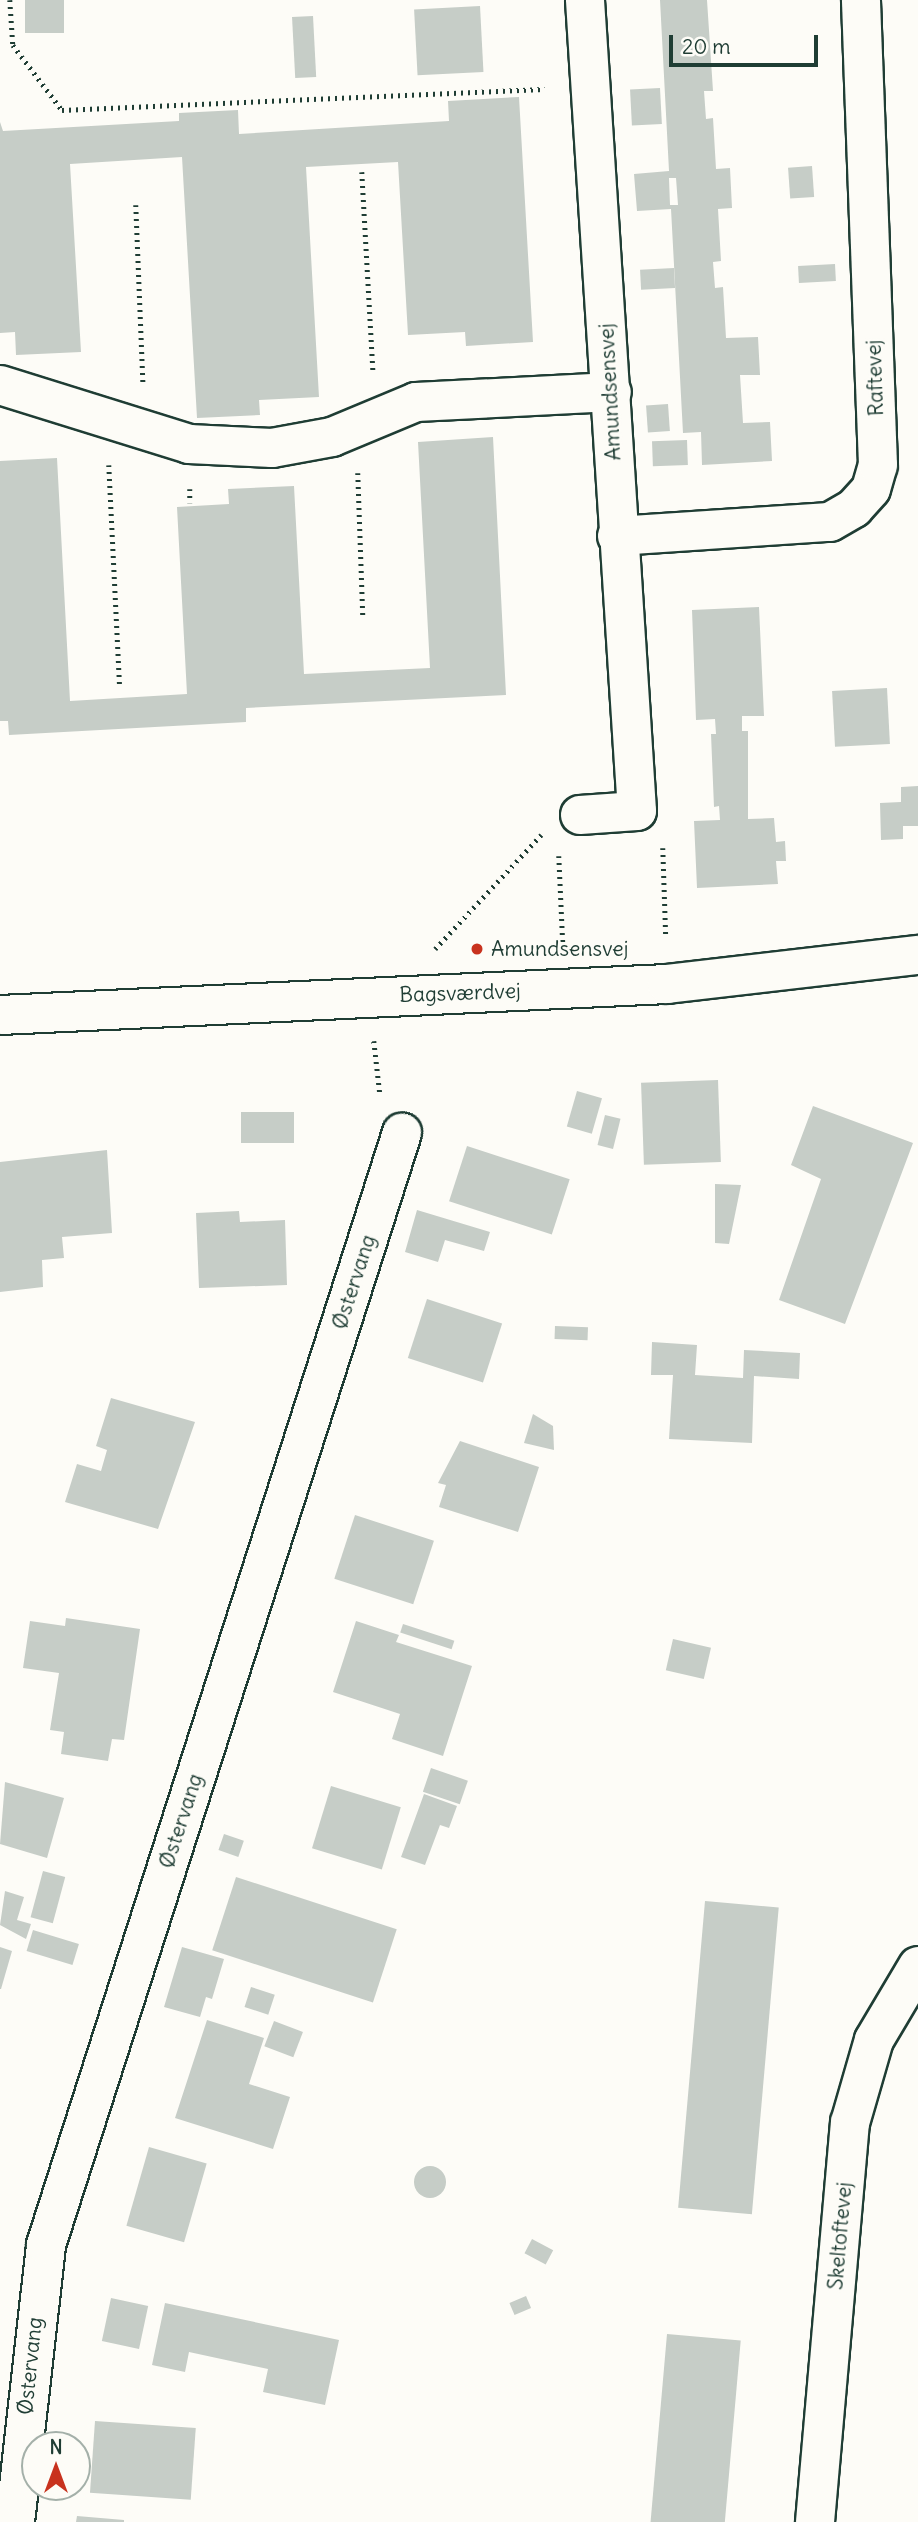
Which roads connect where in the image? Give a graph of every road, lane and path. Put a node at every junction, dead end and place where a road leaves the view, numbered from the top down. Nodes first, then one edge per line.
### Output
1 (10, 0) edge
2 (585, 0) edge
3 (861, 0) edge
4 (591, 87) junction
5 (362, 172) dead end
6 (136, 205) dead end
7 (0, 385) edge
8 (611, 392) junction
9 (107, 418) junction
10 (366, 423) junction
11 (145, 430) junction
12 (617, 536) junction
13 (363, 619) dead end
14 (120, 688) dead end
15 (637, 811) junction
16 (569, 816) junction
17 (918, 955) edge
18 (667, 984) junction
19 (565, 989) junction
20 (382, 997) junction
21 (0, 1015) edge
22 (402, 1133) joint
23 (918, 1966) edge
24 (15, 2522) edge
25 (815, 2522) edge

1 - 4 path
2 - 4 street, Amundsensvej
3 - 12 street, Raftevej
4 - 8 street, Amundsensvej
5 - 10 path
6 - 11 path
7 - 9 street
8 - 10 street
8 - 12 street, Amundsensvej
9 - 11 street
9 - 14 path
10 - 11 street
10 - 13 path
12 - 15 street, Amundsensvej
15 - 16 street
15 - 18 path
16 - 19 path
16 - 20 path
17 - 18 street, Bagsværdvej
18 - 19 street, Bagsværdvej
19 - 20 street, Bagsværdvej
20 - 21 street, Bagsværdvej
20 - 22 path
22 - 24 street, Østervang
23 - 25 street, Skeltoftevej

